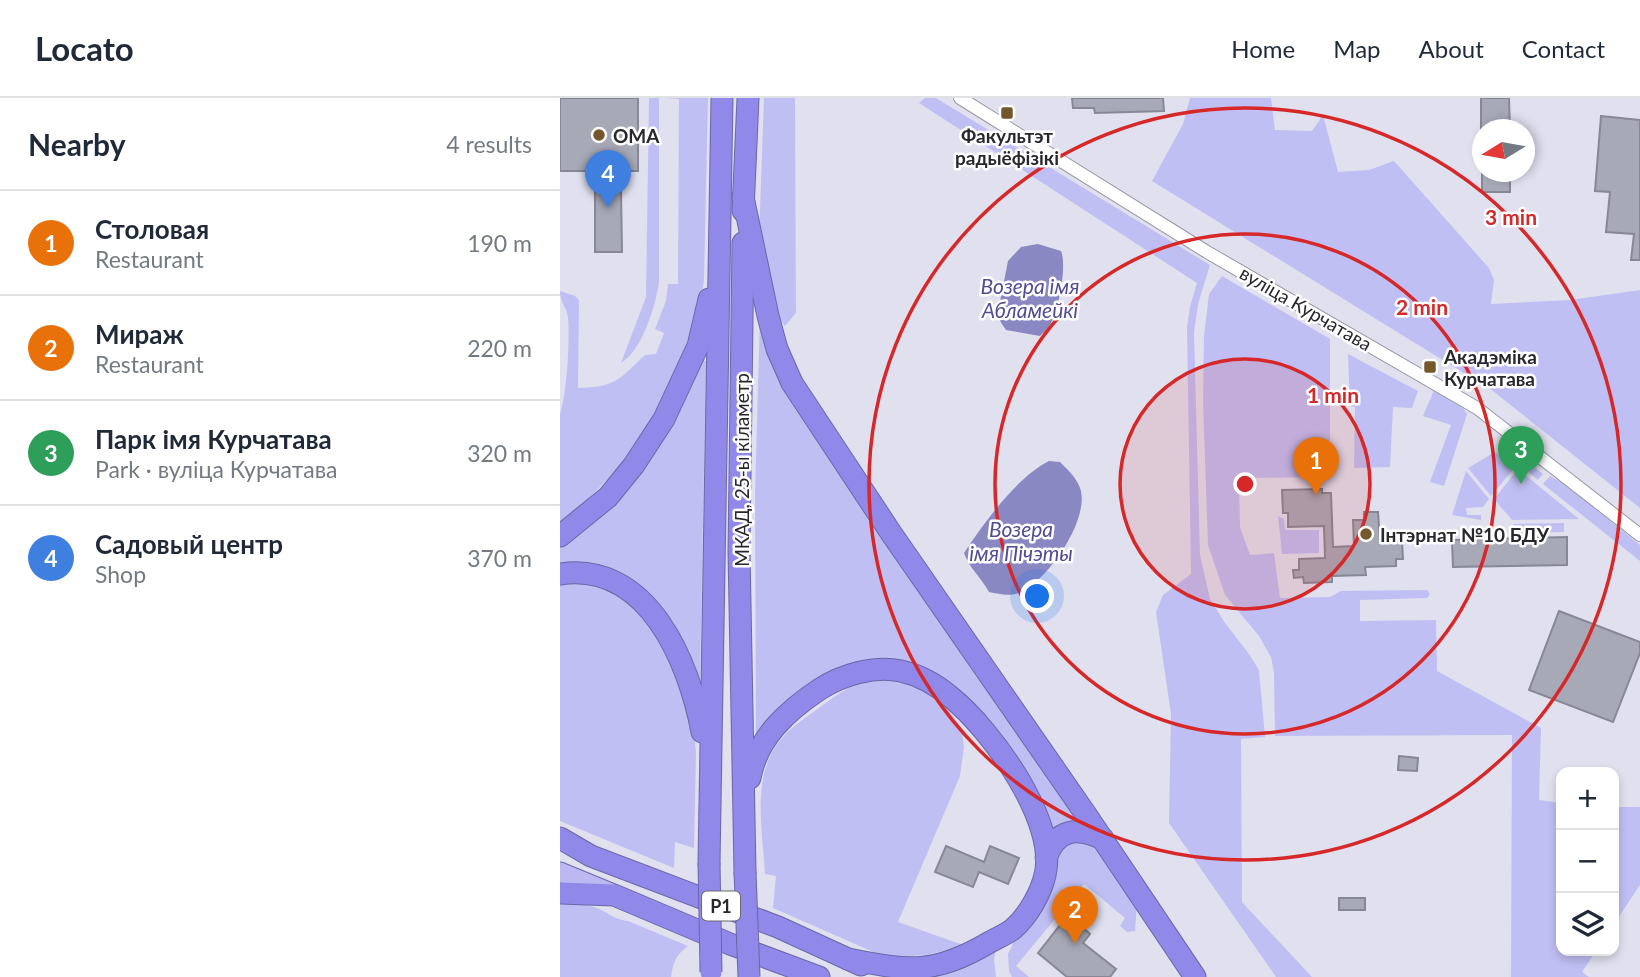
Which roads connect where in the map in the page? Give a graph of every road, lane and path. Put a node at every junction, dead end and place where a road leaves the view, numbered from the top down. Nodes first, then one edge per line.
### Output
1 (722, 98) edge
2 (748, 98) edge
3 (960, 98) edge
4 (743, 197) junction
5 (719, 259) junction
6 (1640, 535) edge
7 (560, 536) edge
8 (560, 574) edge
9 (709, 773) junction
10 (744, 811) junction
11 (560, 838) edge
12 (1103, 839) junction
13 (560, 845) edge
14 (592, 856) junction
15 (1046, 858) junction
16 (560, 872) edge
17 (560, 893) edge
18 (614, 895) junction
19 (848, 959) junction
20 (711, 974) edge
21 (749, 977) edge
22 (819, 977) edge
23 (888, 977) edge
24 (1195, 977) edge

1 - 5 highway, МКАД, 25-ы кіламетр
2 - 4 highway, МКАД, 25-ы кіламетр
3 - 6 street, вуліца Курчатава
4 - 10 highway, МКАД, 25-ы кіламетр
4 - 12 highway
5 - 7 highway
5 - 9 highway, МКАД, 25-ы кіламетр
8 - 9 highway
9 - 20 highway, МКАД, 25-ы кіламетр, bridge
10 - 15 highway
10 - 21 highway, МКАД, 25-ы кіламетр, bridge
11 - 14 highway
12 - 15 highway
12 - 24 highway
13 - 14 main road, Р1
14 - 19 highway, Р1
15 - 19 highway
16 - 18 main road, Р1
17 - 18 highway
18 - 22 highway, Р1
19 - 23 highway, Р1

